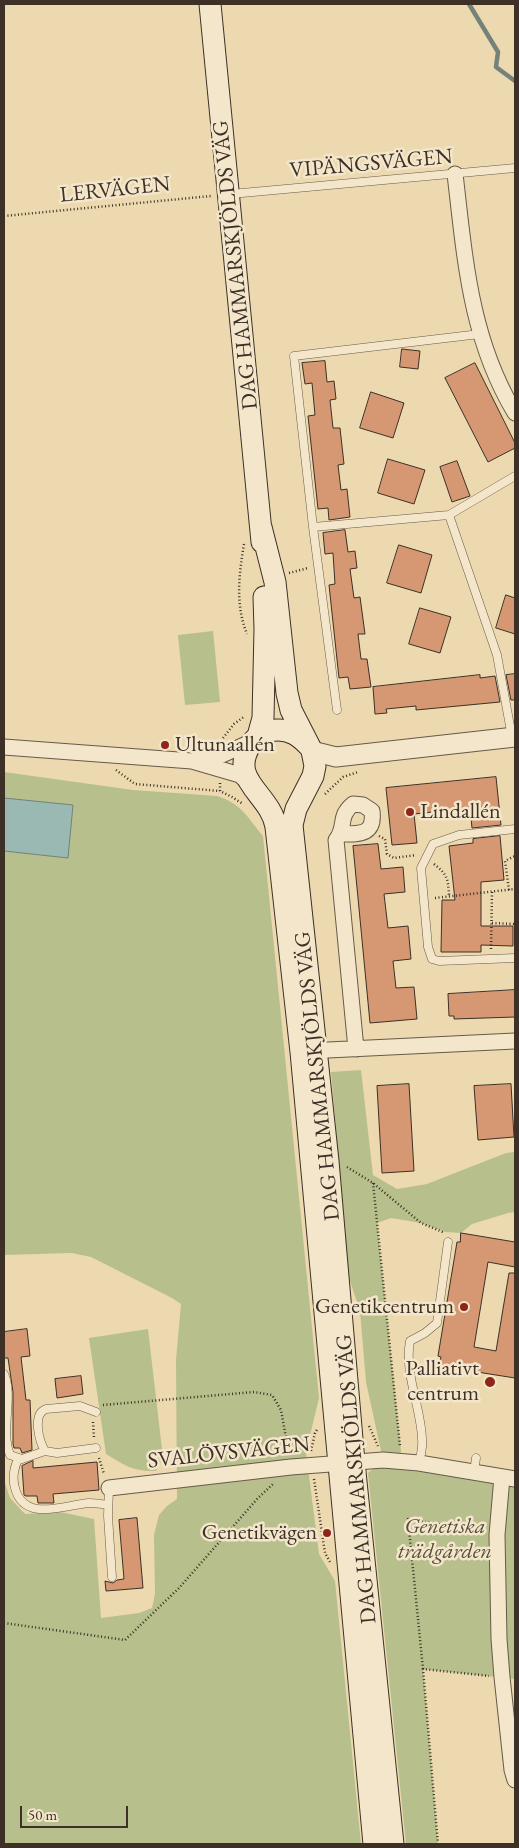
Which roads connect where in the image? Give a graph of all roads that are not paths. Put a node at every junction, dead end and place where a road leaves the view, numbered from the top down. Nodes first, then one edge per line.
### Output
1 (210, 4) edge
2 (515, 168) edge
3 (455, 174) junction
4 (230, 194) junction
5 (480, 334) junction
6 (515, 413) edge
7 (515, 476) edge
8 (449, 515) junction
9 (262, 527) junction
10 (313, 528) junction
11 (337, 710) dead end
12 (513, 737) edge
13 (255, 739) junction
14 (4, 747) edge
15 (310, 748) junction
16 (336, 757) junction
17 (192, 761) junction
18 (313, 788) junction
19 (255, 789) junction
20 (515, 829) edge
21 (342, 834) dead end
22 (515, 958) edge
23 (515, 1041) edge
24 (356, 1049) junction
25 (308, 1051) junction
26 (448, 1242) road end
27 (4, 1374) edge
28 (96, 1412) road end
29 (96, 1448) road end
30 (45, 1452) junction
31 (19, 1458) junction
32 (346, 1463) junction
33 (419, 1463) junction
34 (512, 1477) edge
35 (109, 1488) joint
36 (108, 1505) junction
37 (112, 1577) dead end
38 (515, 1780) edge
39 (374, 1844) edge
40 (393, 1844) edge

1 - 4 main road, DAG HAMMARSKJÖLDS VÄG
2 - 3 lane, VIPÄNGSVÄGEN
3 - 4 lane, VIPÄNGSVÄGEN
3 - 5 street
4 - 9 main road, DAG HAMMARSKJÖLDS VÄG
5 - 6 street
5 - 10 lane
7 - 8 lane
8 - 10 lane
8 - 12 lane
9 - 13 main road, DAG HAMMARSKJÖLDS VÄG
9 - 15 main road, DAG HAMMARSKJÖLDS VÄG
10 - 11 lane
12 - 16 street
13 - 15 main road
13 - 17 street
13 - 19 main road, DAG HAMMARSKJÖLDS VÄG
14 - 17 street
15 - 16 street
15 - 18 main road, DAG HAMMARSKJÖLDS VÄG
16 - 18 street
17 - 19 street
18 - 19 main road
18 - 25 main road, DAG HAMMARSKJÖLDS VÄG
19 - 25 main road, DAG HAMMARSKJÖLDS VÄG
20 - 22 lane
21 - 24 street
23 - 24 street
24 - 25 street
25 - 32 main road, DAG HAMMARSKJÖLDS VÄG
26 - 33 lane
27 - 31 lane
28 - 30 lane
29 - 30 lane
30 - 31 lane
31 - 36 lane
32 - 33 street
32 - 35 street, SVALÖVSVÄGEN
32 - 39 main road, DAG HAMMARSKJÖLDS VÄG
32 - 40 main road, DAG HAMMARSKJÖLDS VÄG
33 - 34 street
34 - 38 street
35 - 36 lane
36 - 37 lane

